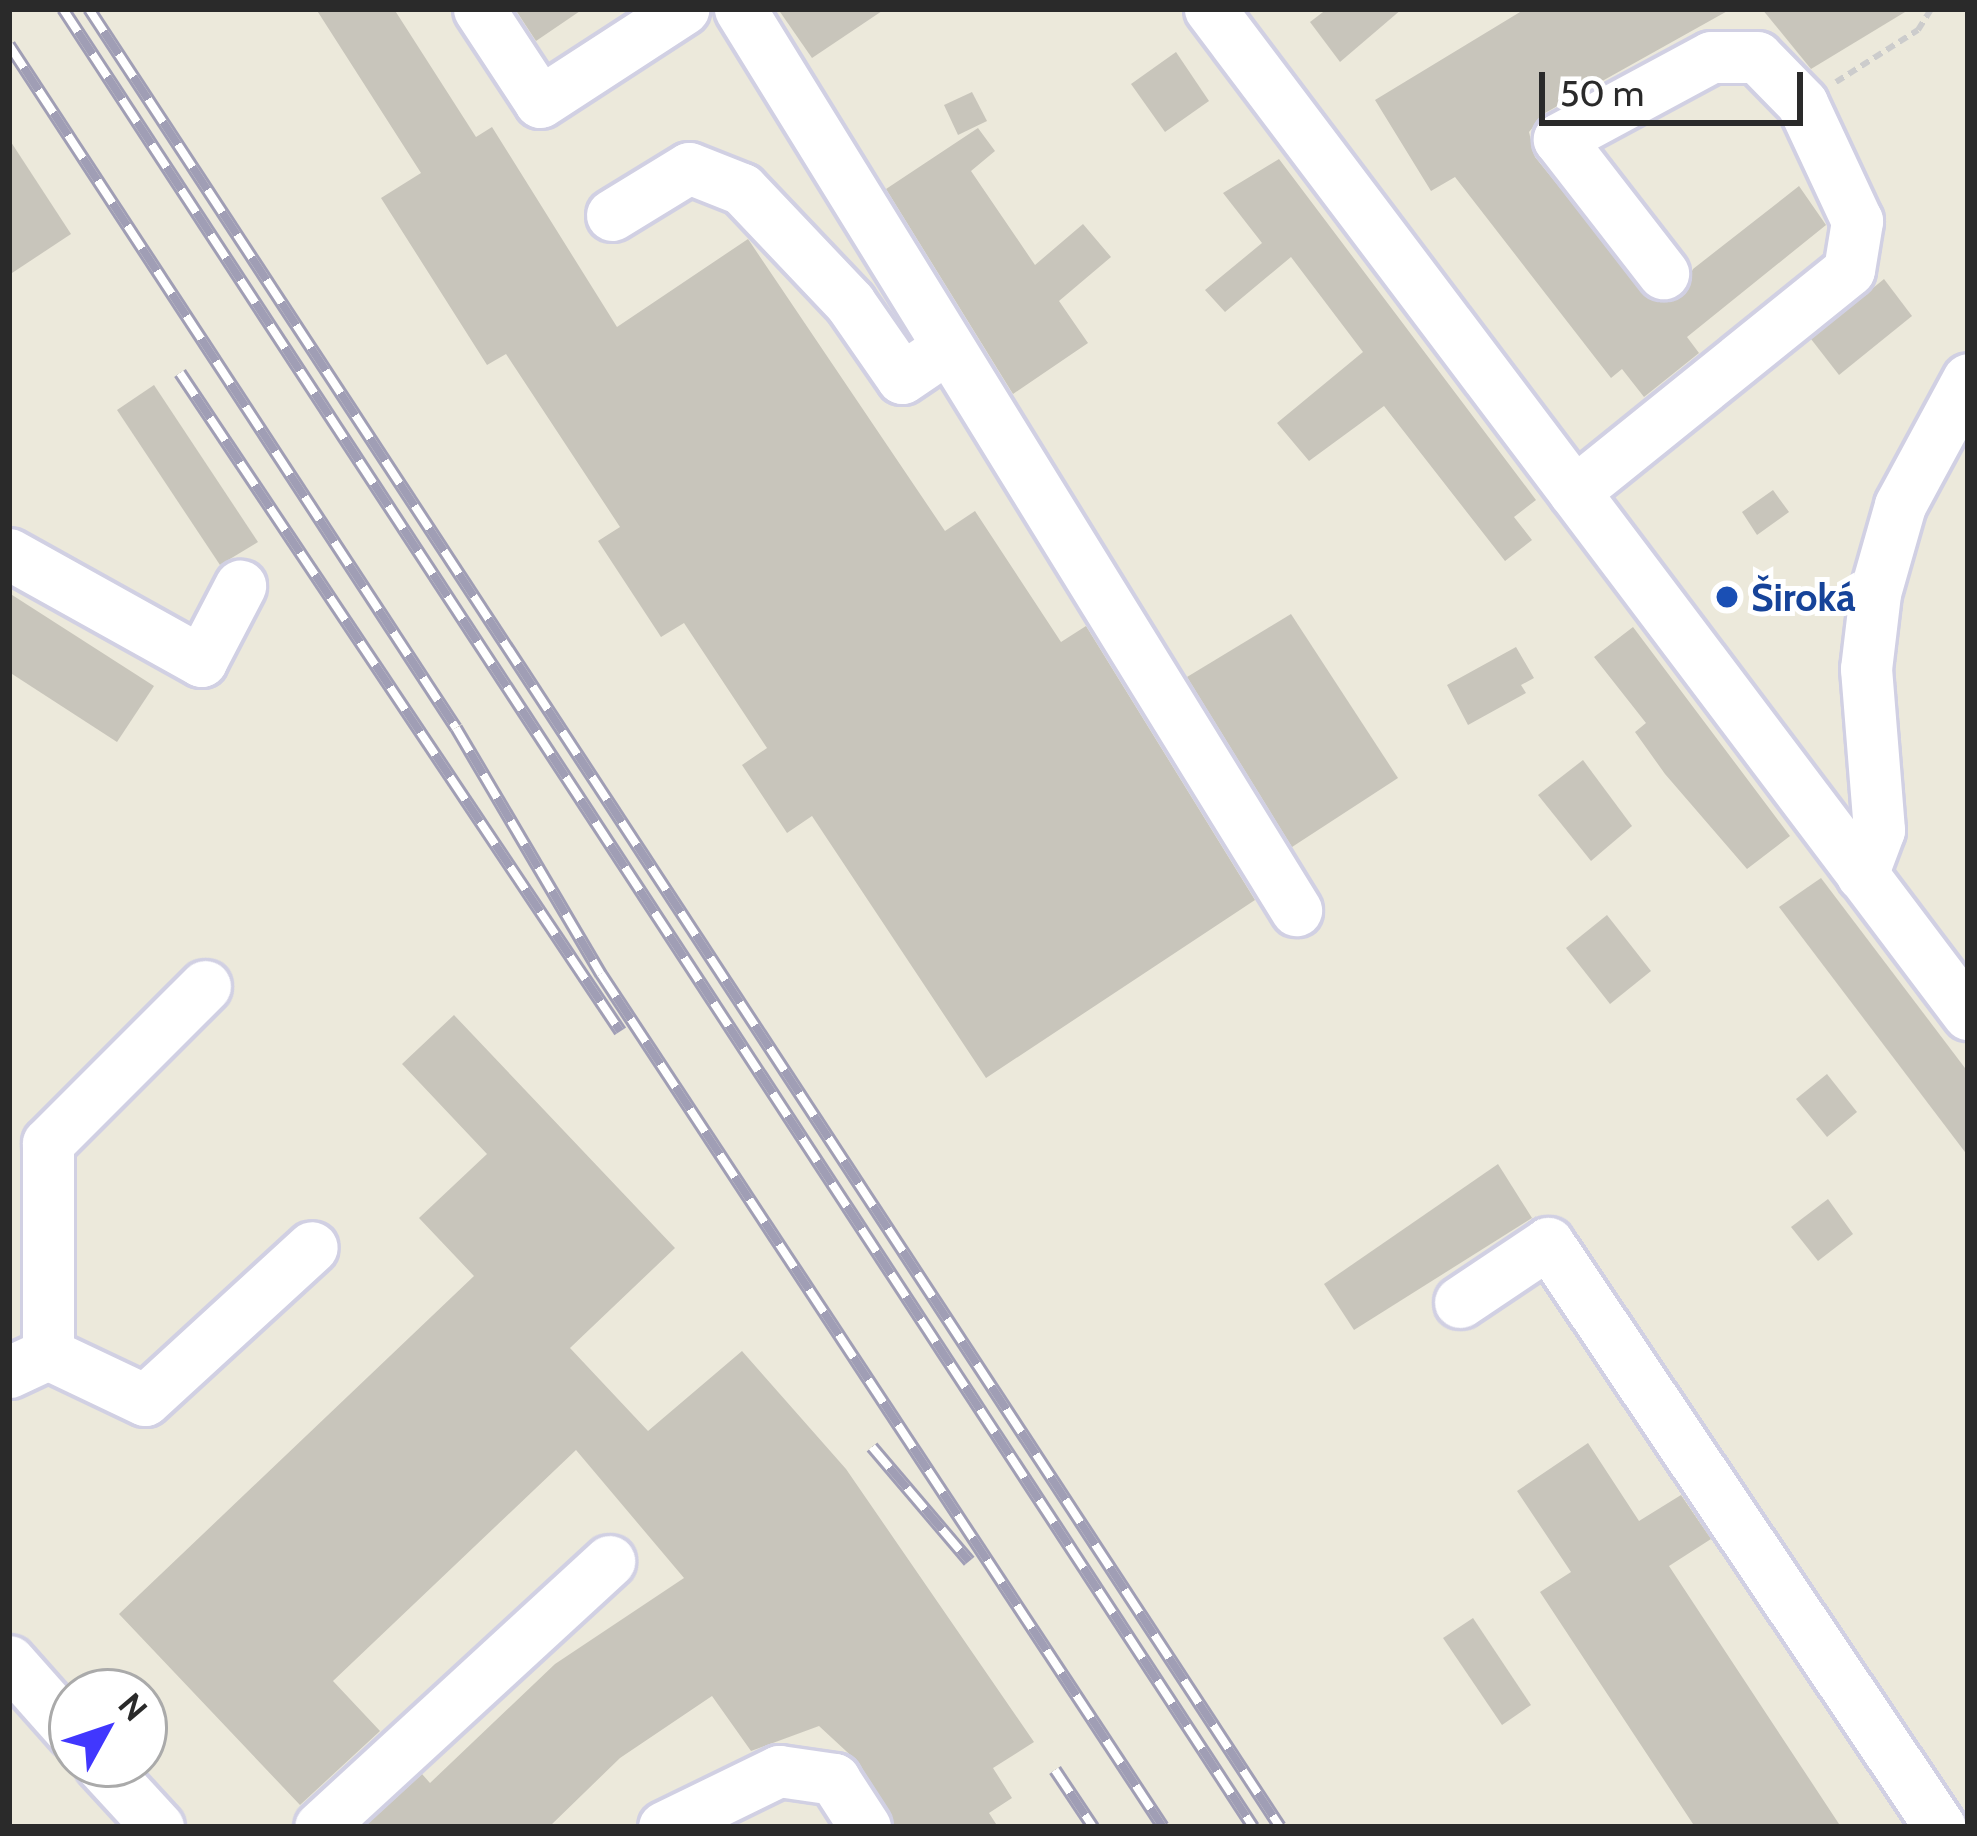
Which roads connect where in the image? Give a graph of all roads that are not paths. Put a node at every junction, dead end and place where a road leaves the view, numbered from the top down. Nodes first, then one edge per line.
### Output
1 (479, 9) edge
2 (683, 9) edge
3 (740, 9) edge
4 (1210, 9) edge
5 (612, 215) dead end
6 (1663, 273) dead end
7 (945, 349) junction
8 (1968, 379) edge
9 (1574, 492) junction
10 (9, 554) edge
11 (240, 586) dead end
12 (1862, 875) junction
13 (1296, 910) dead end
14 (205, 986) dead end
15 (1968, 1013) edge
16 (312, 1247) dead end
17 (1460, 1302) dead end
18 (28, 1363) edge
19 (609, 1561) dead end
20 (9, 1661) edge
21 (48, 1705) edge
22 (122, 1788) edge
23 (158, 1827) edge
24 (320, 1827) edge
25 (664, 1827) edge
26 (865, 1827) edge
27 (1940, 1827) edge

1 - 2 street
3 - 7 street
4 - 9 street
5 - 7 street
6 - 9 street
7 - 13 street
8 - 12 street
9 - 12 street
10 - 11 street
12 - 15 street
14 - 18 street
16 - 18 street
17 - 27 street
19 - 24 street
20 - 21 street
22 - 23 street
25 - 26 street

